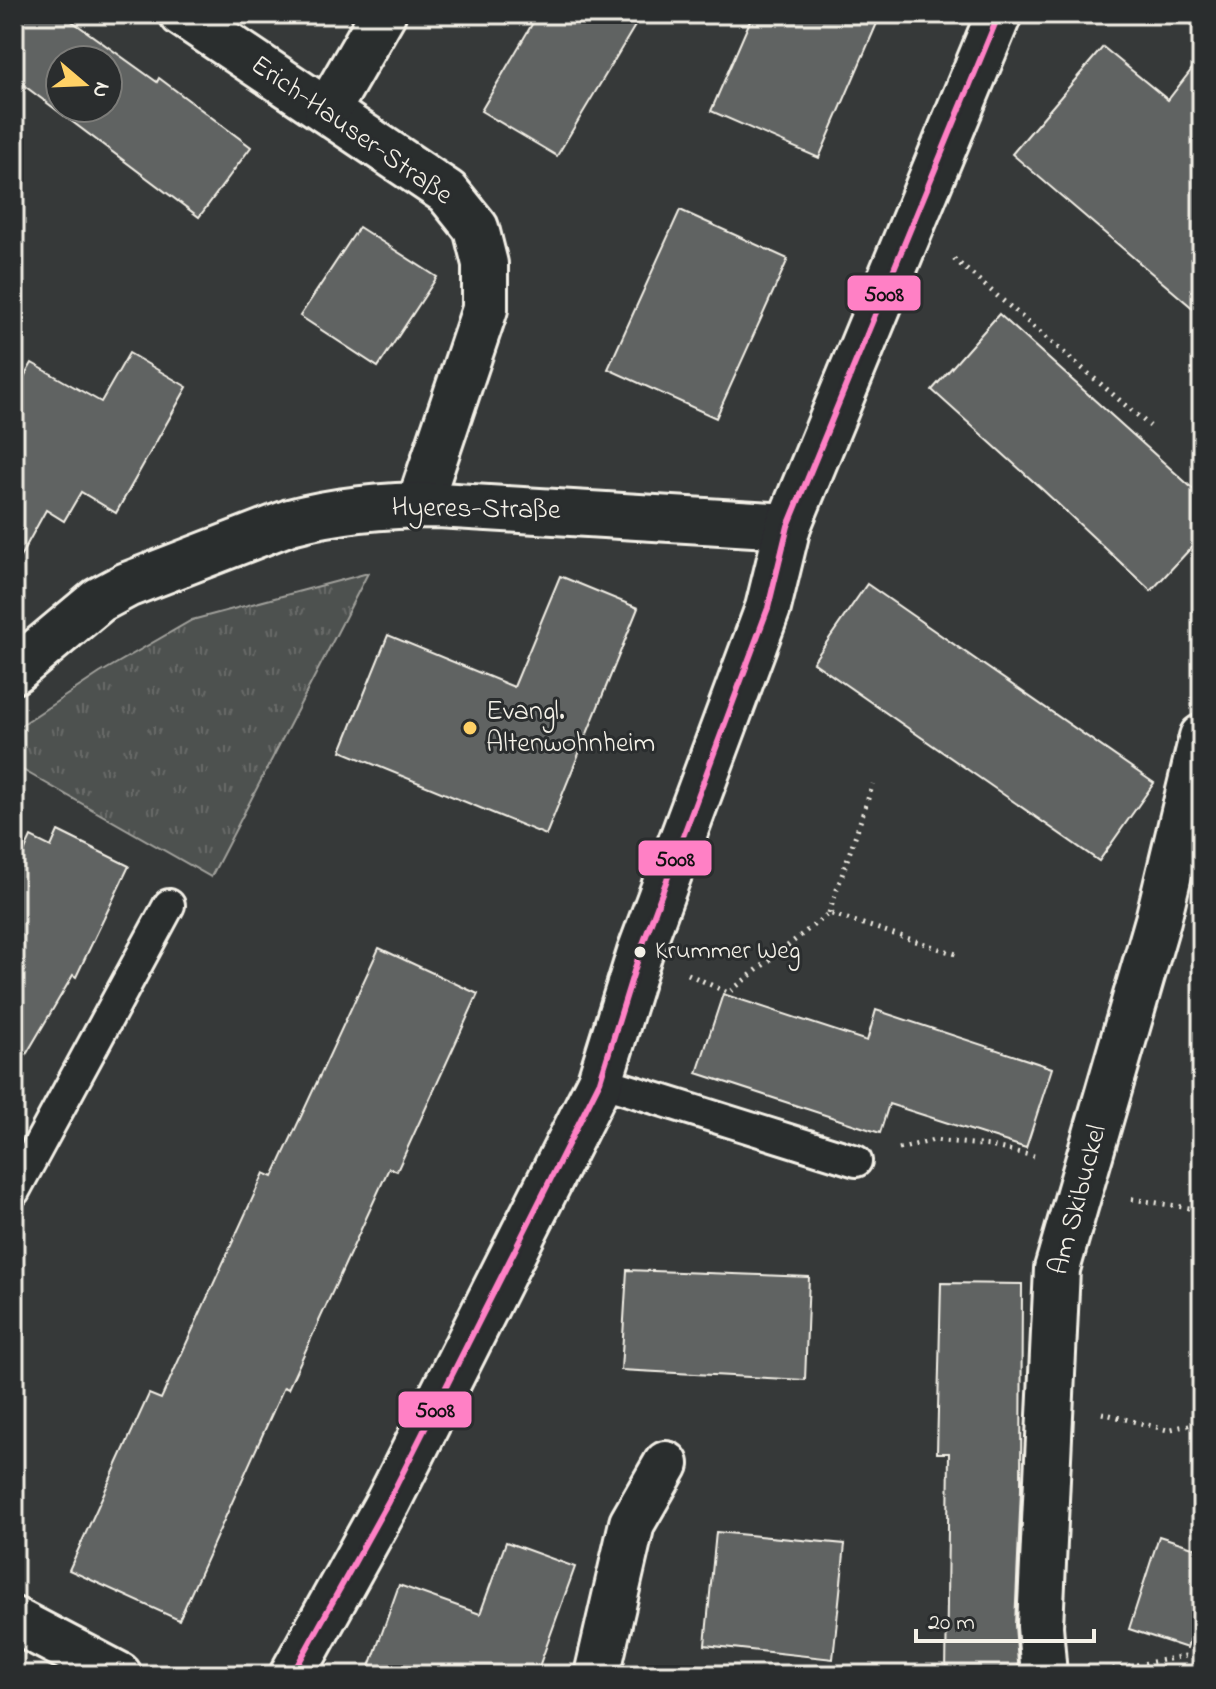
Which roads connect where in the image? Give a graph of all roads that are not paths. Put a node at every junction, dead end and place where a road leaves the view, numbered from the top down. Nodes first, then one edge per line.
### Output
1 (182, 14) edge
2 (383, 14) edge
3 (999, 14) edge
4 (327, 111) junction
5 (423, 505) junction
6 (788, 526) junction
7 (14, 671) edge
8 (1202, 737) edge
9 (169, 905) dead end
10 (600, 1081) junction
11 (856, 1161) road end
12 (14, 1191) edge
13 (666, 1464) dead end
14 (14, 1620) edge
15 (119, 1675) edge
16 (292, 1675) edge
17 (597, 1675) edge
18 (1044, 1675) edge

1 - 4 street, Erich-Hauser-Straße
2 - 4 street
3 - 6 street
4 - 5 street, Erich-Hauser-Straße
5 - 6 street, Hyeres-Straße
5 - 7 street, Hyeres-Straße
6 - 10 street
8 - 18 street, Am Skibuckel
9 - 12 lane
10 - 11 lane
10 - 16 street
13 - 17 street
14 - 15 street

